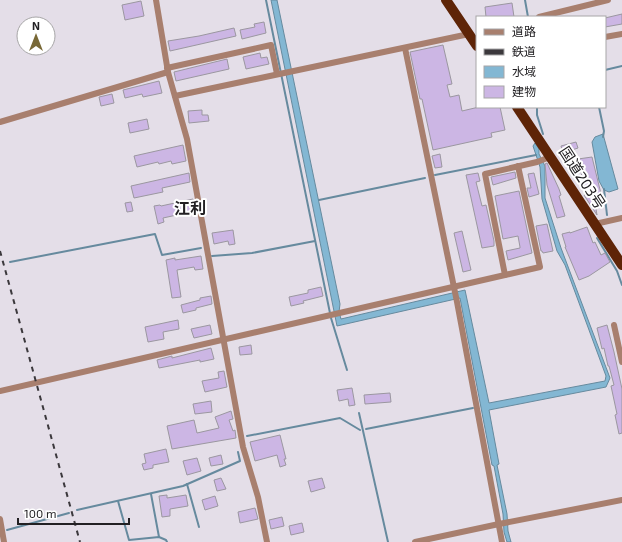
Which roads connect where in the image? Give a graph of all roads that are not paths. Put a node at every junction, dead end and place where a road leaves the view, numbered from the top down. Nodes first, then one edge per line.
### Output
1 (156, 0) edge
2 (446, 0) edge
3 (608, 0) edge
4 (548, 16) edge
5 (469, 34) junction
6 (622, 34) edge
7 (606, 38) edge
8 (476, 44) edge
9 (405, 48) junction
10 (168, 70) junction
11 (277, 74) junction
12 (175, 96) junction
13 (518, 108) edge
14 (0, 122) edge
15 (548, 158) junction
16 (518, 166) junction
17 (622, 218) edge
18 (594, 224) junction
19 (622, 265) edge
20 (505, 275) junction
21 (454, 287) junction
22 (614, 325) dead end
23 (224, 340) junction
24 (622, 362) edge
25 (0, 391) edge
26 (622, 500) edge
27 (0, 519) edge
28 (499, 524) junction
29 (4, 542) edge
30 (267, 542) edge
31 (415, 542) edge
32 (502, 542) edge

1 - 10 street
2 - 5 highway
3 - 4 street
5 - 8 highway
5 - 9 street
6 - 7 street
9 - 11 street
9 - 21 street
10 - 11 street
10 - 12 street
10 - 14 street
11 - 12 street
12 - 23 street
13 - 15 highway, 国道203号
15 - 16 street
15 - 18 highway, 国道203号
16 - 20 street
16 - 20 street
17 - 18 street
18 - 19 highway, 国道203号
20 - 21 street
21 - 23 street
21 - 28 street
22 - 24 street
23 - 25 street
23 - 30 street
26 - 28 street
27 - 29 street
28 - 31 street
28 - 32 street

